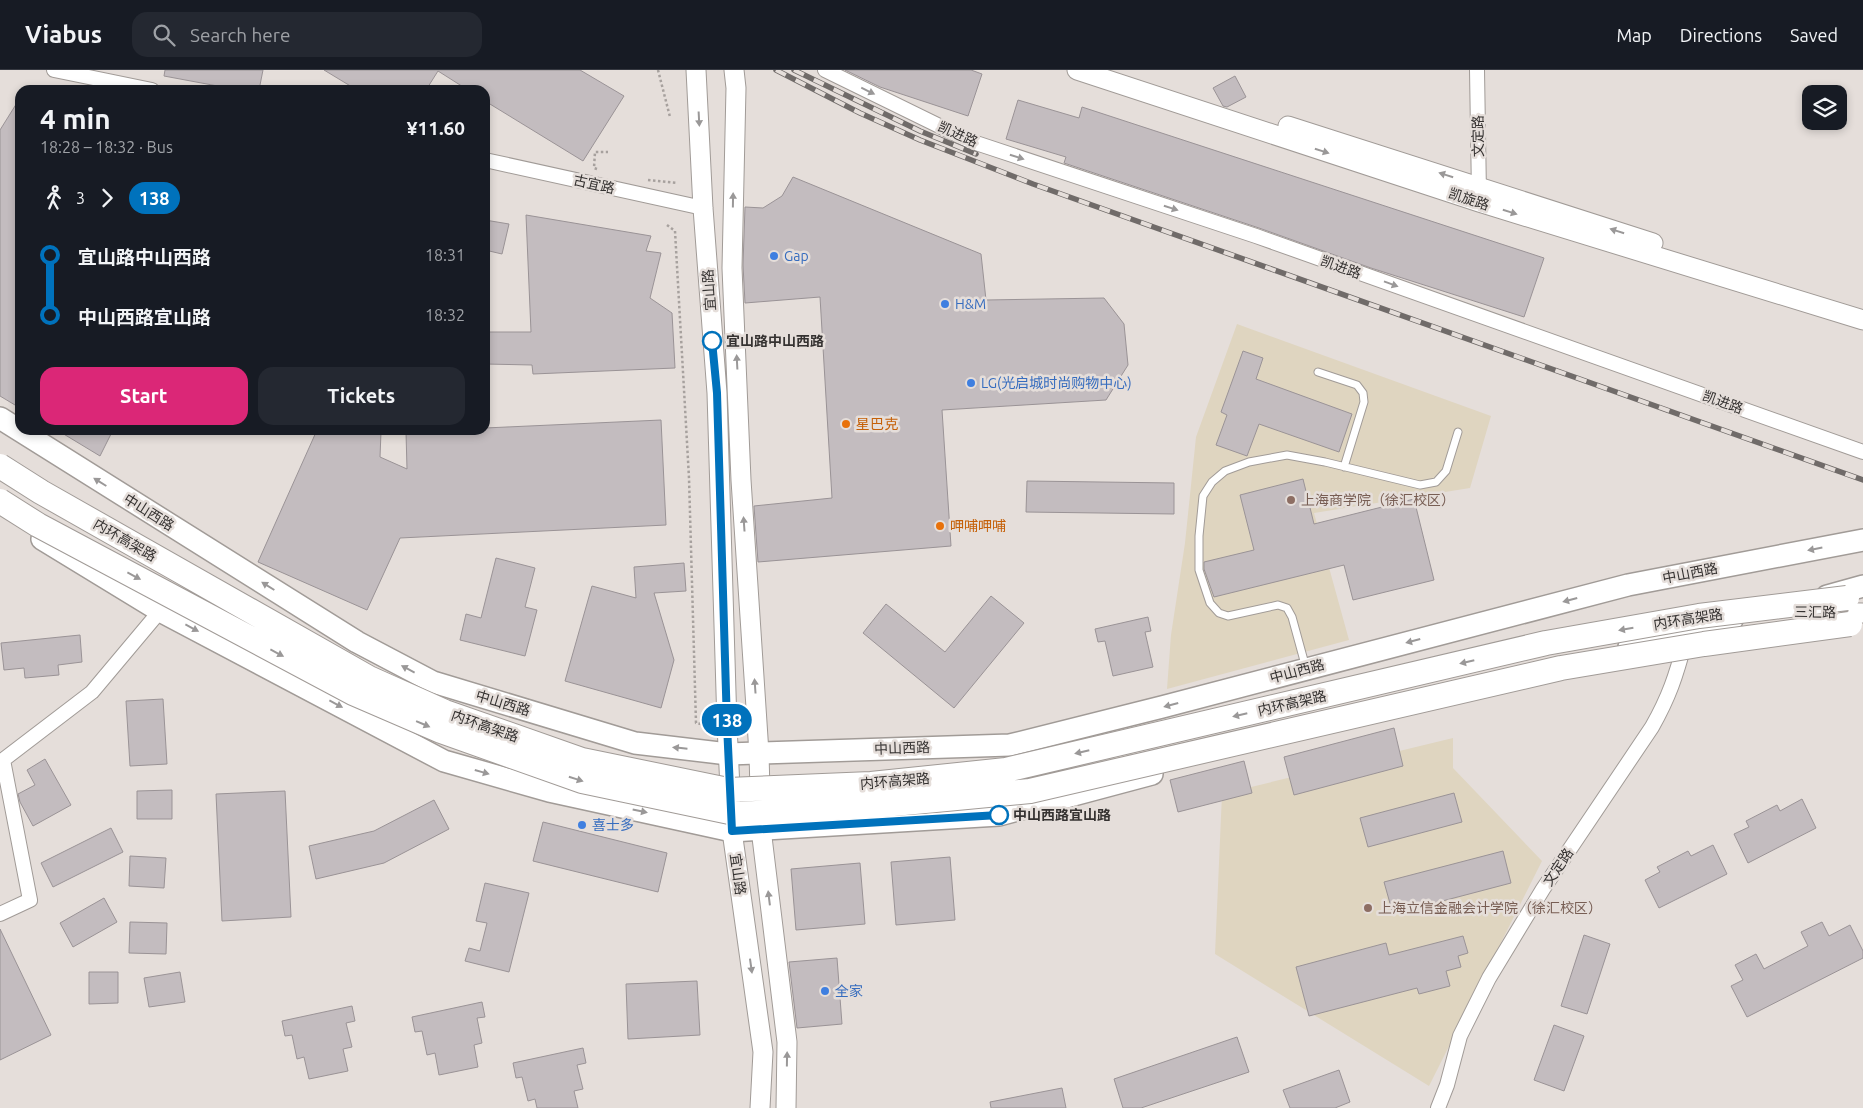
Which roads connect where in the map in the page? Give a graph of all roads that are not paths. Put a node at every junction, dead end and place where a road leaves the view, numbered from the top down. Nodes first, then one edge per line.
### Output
1 (54, 70) edge
2 (696, 70) edge
3 (734, 70) edge
4 (824, 70) edge
5 (1077, 70) edge
6 (1115, 70) edge
7 (1477, 70) edge
8 (128, 85) edge
9 (490, 161) edge
10 (1479, 194) junction
11 (703, 208) junction
12 (1863, 311) edge
13 (1863, 320) edge
14 (1318, 372) dead end
15 (0, 418) edge
16 (15, 427) edge
17 (1458, 432) dead end
18 (27, 435) edge
19 (1863, 452) edge
20 (0, 466) edge
21 (1344, 467) junction
22 (0, 501) edge
23 (0, 513) edge
24 (1863, 540) edge
25 (1856, 606) edge
26 (160, 611) junction
27 (1688, 631) junction
28 (1306, 668) junction
29 (759, 752) junction
30 (728, 754) junction
31 (761, 830) junction
32 (732, 831) junction
33 (0, 914) edge
34 (760, 1108) edge
35 (786, 1108) edge
36 (1438, 1108) edge

1 - 8 street
2 -> 11 main road, 宜山路
29 -> 3 main road, 宜山路
4 -> 19 street, 凯进路
5 -> 10 main road, 凯旋路
10 -> 6 main road, 凯旋路
7 - 10 street, 文定路
9 - 11 street, 古宜路
12 -> 10 main road, 凯旋路
10 -> 13 main road, 凯旋路
11 - 30 main road, 宜山路
14 - 21 lane
16 -> 15 main road, 中山西路
17 - 21 lane
30 -> 18 main road, 中山西路
25 -> 20 highway, 内环高架路, bridge
21 - 28 lane
22 -> 25 highway, 内环高架路, bridge
23 - 26 main road
24 -> 28 main road, 中山西路
25 - 27 main road
26 -> 32 main road
26 - 33 street
27 - 31 main road
27 - 36 street, 文定路
28 -> 29 main road, 中山西路
29 - 30 main road, 中山西路
29 - 31 main road, 宜山路
30 - 32 main road, 宜山路
31 - 32 main road
35 -> 31 main road, 宜山路
32 -> 34 main road, 宜山路

